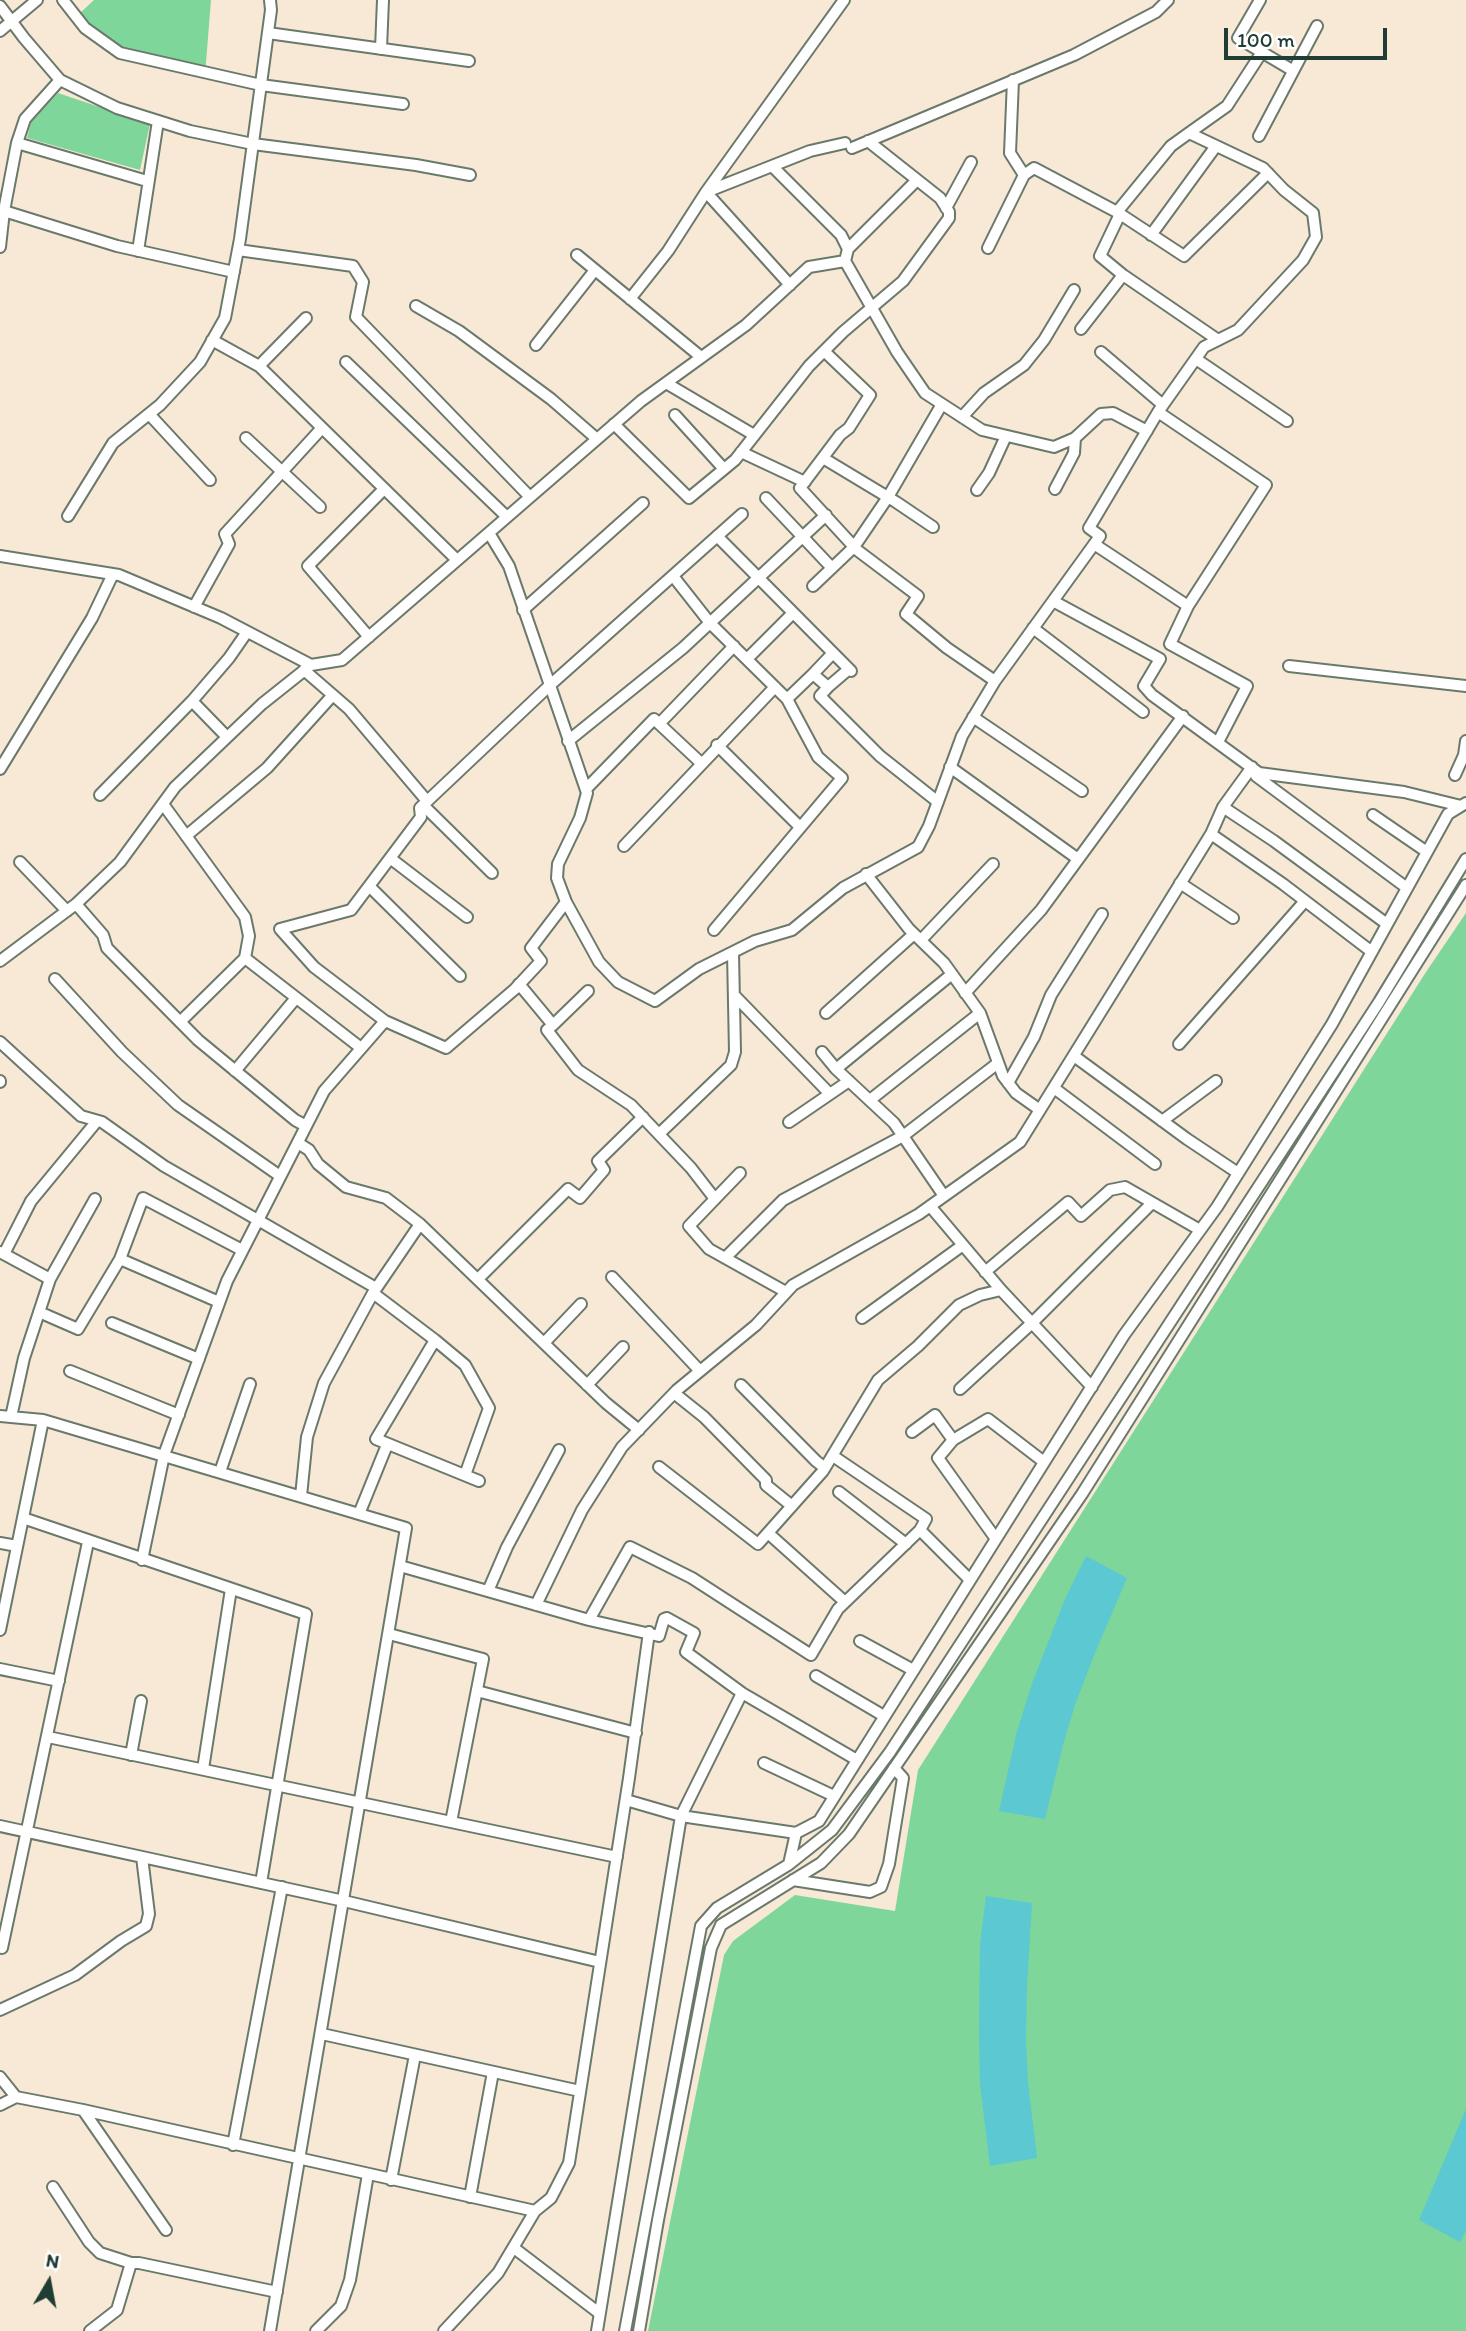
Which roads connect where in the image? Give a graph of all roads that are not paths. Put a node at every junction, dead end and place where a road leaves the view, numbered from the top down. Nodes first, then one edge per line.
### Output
1 (37, 0) edge
2 (63, 0) edge
3 (270, 0) edge
4 (383, 0) edge
5 (844, 0) edge
6 (1168, 0) edge
7 (1260, 0) edge
8 (0, 6) edge
9 (11, 21) junction
10 (1317, 26) dead end
11 (0, 31) edge
12 (268, 33) junction
13 (381, 49) junction
14 (1262, 52) junction
15 (469, 61) dead end
16 (1292, 70) junction
17 (60, 80) junction
18 (1013, 80) junction
19 (261, 85) junction
20 (403, 104) dead end
21 (158, 121) junction
22 (1189, 133) junction
23 (1259, 136) dead end
24 (868, 141) junction
25 (17, 143) junction
26 (253, 144) junction
27 (1216, 146) junction
28 (971, 162) dead end
29 (773, 167) junction
30 (1268, 173) junction
31 (470, 175) dead end
32 (1024, 175) junction
33 (147, 180) junction
34 (917, 180) junction
35 (706, 192) junction
36 (946, 208) junction
37 (4, 211) junction
38 (1118, 213) junction
39 (1151, 235) junction
40 (0, 247) edge
41 (988, 248) dead end
42 (848, 249) junction
43 (238, 250) junction
44 (138, 251) junction
45 (578, 255) dead end
46 (845, 261) junction
47 (595, 270) junction
48 (234, 272) junction
49 (1123, 275) junction
50 (790, 285) junction
51 (1074, 290) dead end
52 (630, 299) junction
53 (416, 306) dead end
54 (871, 307) junction
55 (306, 318) dead end
56 (1081, 329) dead end
57 (212, 340) junction
58 (1218, 340) junction
59 (536, 345) dead end
60 (824, 351) junction
61 (1101, 352) dead end
62 (701, 357) junction
63 (1196, 359) junction
64 (346, 362) dead end
65 (259, 366) junction
66 (666, 383) junction
67 (942, 404) junction
68 (1161, 409) junction
69 (149, 414) junction
70 (675, 415) dead end
71 (962, 417) junction
72 (1287, 421) dead end
73 (614, 424) junction
74 (323, 428) junction
75 (1147, 431) junction
76 (754, 435) junction
77 (1006, 436) junction
78 (246, 438) dead end
79 (1075, 438) junction
80 (597, 439) junction
81 (741, 452) junction
82 (823, 458) junction
83 (724, 469) junction
84 (282, 472) junction
85 (210, 480) dead end
86 (805, 482) junction
87 (384, 489) junction
88 (1055, 489) dead end
89 (977, 490) dead end
90 (530, 497) junction
91 (888, 497) junction
92 (766, 498) dead end
93 (643, 503) dead end
94 (320, 507) dead end
95 (742, 514) dead end
96 (827, 515) junction
97 (68, 516) dead end
98 (507, 517) junction
99 (933, 527) dead end
100 (489, 533) junction
101 (717, 536) junction
102 (803, 537) junction
103 (1094, 544) junction
104 (854, 547) junction
105 (0, 556) edge
106 (457, 560) junction
107 (832, 568) junction
108 (113, 574) junction
109 (673, 576) junction
110 (758, 578) junction
111 (813, 586) dead end
112 (1053, 601) junction
113 (1188, 606) junction
114 (194, 607) junction
115 (523, 610) junction
116 (793, 613) junction
117 (710, 623) junction
118 (1033, 628) junction
119 (247, 632) junction
120 (369, 637) junction
121 (734, 646) junction
122 (833, 653) junction
123 (747, 659) junction
124 (1289, 666) dead end
125 (307, 668) junction
126 (813, 674) junction
127 (995, 681) junction
128 (549, 686) junction
129 (1466, 686) edge
130 (775, 687) junction
131 (828, 688) junction
132 (332, 696) junction
133 (787, 699) junction
134 (192, 701) junction
135 (1143, 712) dead end
136 (1183, 716) junction
137 (973, 717) junction
138 (659, 724) junction
139 (227, 737) junction
140 (568, 741) junction
141 (1466, 741) edge
142 (1218, 742) junction
143 (717, 745) junction
144 (701, 762) junction
145 (950, 767) junction
146 (1254, 768) junction
147 (0, 769) edge
148 (1455, 775) dead end
149 (586, 789) junction
150 (1082, 791) dead end
151 (100, 795) dead end
152 (938, 802) junction
153 (425, 803) junction
154 (163, 804) junction
155 (1463, 804) edge
156 (1223, 807) junction
157 (1373, 815) dead end
158 (800, 827) junction
159 (1211, 834) junction
160 (186, 836) junction
161 (624, 846) dead end
162 (1427, 852) junction
163 (390, 858) junction
164 (1078, 859) junction
165 (1466, 859) edge
166 (20, 862) dead end
167 (993, 864) dead end
168 (492, 873) dead end
169 (866, 874) junction
170 (1180, 883) junction
171 (1466, 885) edge
172 (369, 886) junction
173 (1407, 888) junction
174 (1305, 901) junction
175 (566, 902) junction
176 (72, 908) junction
177 (1102, 914) dead end
178 (467, 917) dead end
179 (1233, 918) dead end
180 (1387, 924) junction
181 (713, 930) dead end
182 (917, 937) junction
183 (1372, 952) junction
184 (733, 953) junction
185 (245, 958) junction
186 (0, 961) edge
187 (952, 974) junction
188 (460, 976) dead end
189 (55, 979) dead end
190 (519, 984) junction
191 (589, 991) dead end
192 (965, 993) junction
193 (735, 996) junction
194 (296, 998) junction
195 (826, 1013) dead end
196 (980, 1013) junction
197 (385, 1021) junction
198 (180, 1022) junction
199 (553, 1025) junction
200 (0, 1042) edge
201 (1179, 1044) dead end
202 (361, 1048) junction
203 (822, 1052) dead end
204 (1074, 1056) junction
205 (998, 1063) junction
206 (836, 1069) junction
207 (235, 1070) junction
208 (849, 1081) junction
209 (1216, 1081) dead end
210 (1008, 1083) junction
211 (1054, 1088) junction
212 (830, 1094) junction
213 (870, 1101) junction
214 (1040, 1110) junction
215 (643, 1117) junction
216 (97, 1121) junction
217 (1162, 1121) junction
218 (789, 1122) dead end
219 (306, 1126) junction
220 (659, 1134) junction
221 (903, 1136) junction
222 (298, 1143) junction
223 (1247, 1159) junction
224 (1154, 1164) dead end
225 (1268, 1172) junction
226 (740, 1173) dead end
227 (1238, 1173) junction
228 (280, 1176) junction
229 (944, 1196) junction
230 (95, 1199) dead end
231 (715, 1199) junction
232 (1152, 1203) junction
233 (930, 1206) junction
234 (257, 1221) junction
235 (420, 1224) junction
236 (1200, 1230) junction
237 (963, 1245) junction
238 (242, 1250) junction
239 (2, 1253) edge
240 (725, 1258) junction
241 (120, 1259) junction
242 (985, 1272) junction
243 (612, 1278) dead end
244 (50, 1279) junction
245 (478, 1279) junction
246 (1001, 1290) junction
247 (374, 1291) junction
248 (786, 1292) junction
249 (219, 1302) junction
250 (581, 1304) dead end
251 (39, 1312) junction
252 (862, 1318) dead end
253 (112, 1323) dead end
254 (1032, 1323) junction
255 (435, 1340) junction
256 (544, 1343) junction
257 (623, 1347) dead end
258 (199, 1359) junction
259 (70, 1371) dead end
260 (700, 1371) junction
261 (250, 1384) dead end
262 (587, 1385) junction
263 (741, 1385) dead end
264 (1092, 1387) junction
265 (960, 1389) dead end
266 (674, 1393) junction
267 (178, 1415) junction
268 (5, 1416) edge
269 (43, 1420) junction
270 (639, 1430) junction
271 (912, 1432) dead end
272 (953, 1440) junction
273 (387, 1445) junction
274 (559, 1450) dead end
275 (164, 1455) junction
276 (833, 1456) junction
277 (1044, 1462) junction
278 (659, 1467) dead end
279 (825, 1468) junction
280 (220, 1472) junction
281 (465, 1475) junction
282 (479, 1481) dead end
283 (839, 1492) dead end
284 (301, 1496) junction
285 (792, 1506) junction
286 (359, 1514) junction
287 (23, 1518) junction
288 (920, 1530) junction
289 (768, 1532) junction
290 (996, 1539) junction
291 (88, 1542) junction
292 (0, 1543) edge
293 (906, 1544) junction
294 (17, 1546) junction
295 (142, 1560) junction
296 (400, 1566) junction
297 (970, 1580) junction
298 (231, 1589) junction
299 (488, 1591) junction
300 (845, 1602) junction
301 (536, 1605) junction
302 (589, 1620) junction
303 (0, 1630) edge
304 (649, 1632) junction
305 (389, 1634) junction
306 (860, 1641) dead end
307 (0, 1669) edge
308 (913, 1670) junction
309 (816, 1676) dead end
310 (59, 1682) junction
311 (477, 1691) junction
312 (741, 1693) junction
313 (141, 1701) dead end
314 (884, 1716) junction
315 (636, 1733) junction
316 (48, 1737) junction
317 (131, 1755) junction
318 (857, 1760) junction
319 (764, 1763) dead end
320 (894, 1768) junction
321 (202, 1769) junction
322 (278, 1785) junction
323 (834, 1796) junction
324 (626, 1800) junction
325 (360, 1802) junction
326 (681, 1816) junction
327 (451, 1822) junction
328 (0, 1826) edge
329 (28, 1832) junction
330 (796, 1833) junction
331 (142, 1857) junction
332 (617, 1857) junction
333 (788, 1865) junction
334 (793, 1880) junction
335 (261, 1883) junction
336 (282, 1887) junction
337 (344, 1900) junction
338 (2, 1948) dead end
339 (600, 1962) junction
340 (0, 2010) edge
341 (321, 2034) junction
342 (415, 2055) junction
343 (493, 2072) junction
344 (0, 2077) edge
345 (580, 2091) junction
346 (16, 2097) junction
347 (0, 2105) edge
348 (83, 2110) junction
349 (233, 2145) junction
350 (300, 2160) junction
351 (368, 2174) junction
352 (391, 2180) junction
353 (53, 2187) dead end
354 (470, 2197) junction
355 (535, 2211) junction
356 (166, 2230) dead end
357 (514, 2248) junction
358 (131, 2263) junction
359 (277, 2292) junction
360 (599, 2313) junction
361 (90, 2331) edge
362 (270, 2331) edge
363 (316, 2331) edge
364 (444, 2331) edge
365 (597, 2331) edge
366 (625, 2331) edge
367 (639, 2331) edge

1 - 9 street
2 - 19 street
3 - 12 street
4 - 13 street
5 - 35 street
6 - 18 street
7 - 14 street
8 - 9 street
9 - 11 street
9 - 17 street
10 - 16 street
12 - 13 street
12 - 19 street
13 - 15 street
14 - 16 street
14 - 22 street
16 - 23 street
17 - 21 street
17 - 25 street
18 - 24 street
18 - 32 street
19 - 20 street
19 - 26 street
21 - 26 street
21 - 33 street
22 - 27 street
22 - 38 street
24 - 29 street
24 - 34 street
25 - 33 street
25 - 37 street
26 - 31 street
26 - 43 street
27 - 30 street
27 - 39 street
28 - 36 street
29 - 35 street
29 - 42 street
30 - 39 street
30 - 58 street
32 - 38 street
32 - 41 street
33 - 44 street
34 - 36 street
34 - 42 street
35 - 50 street
35 - 52 street
36 - 54 street
37 - 40 street
37 - 44 street
38 - 39 street
38 - 49 street
42 - 46 street
43 - 48 street
43 - 90 street
44 - 48 street
45 - 47 street
46 - 50 street
46 - 54 street
47 - 52 street
47 - 59 street
48 - 57 street
49 - 56 street
49 - 58 street
50 - 62 street
51 - 71 street
52 - 62 street
53 - 80 street
54 - 60 street
54 - 67 street
55 - 65 street
57 - 65 street
57 - 69 street
58 - 63 street
60 - 76 street
60 - 82 street
61 - 68 street
62 - 66 street
63 - 68 street
63 - 72 street
64 - 98 street
65 - 74 street
66 - 73 street
66 - 76 street
67 - 71 street
67 - 91 street
68 - 75 street
68 - 113 street
69 - 85 street
69 - 97 street
70 - 83 street
71 - 77 street
73 - 80 street
73 - 83 street
74 - 84 street
74 - 87 street
75 - 79 street
75 - 103 street
76 - 81 street
77 - 79 street
77 - 89 street
78 - 84 street
79 - 88 street
80 - 90 street
81 - 83 street
81 - 86 street
82 - 86 street
82 - 91 street
84 - 94 street
84 - 114 street
86 - 96 street
87 - 106 street
87 - 120 street
90 - 98 street
91 - 99 street
91 - 104 street
92 - 102 street
93 - 115 street
95 - 101 street
96 - 102 street
96 - 104 street
98 - 100 street
100 - 106 street
100 - 115 street
101 - 109 street
101 - 110 street
102 - 107 street
102 - 110 street
103 - 112 street
103 - 113 street
104 - 107 street
104 - 127 street
105 - 108 street
106 - 120 street
107 - 111 street
108 - 114 street
108 - 147 street
109 - 117 street
109 - 128 street
110 - 116 street
110 - 117 street
112 - 118 street
112 - 136 street
113 - 142 street
114 - 119 street
115 - 128 street
116 - 122 street
116 - 123 street
117 - 121 street
117 - 140 street
118 - 127 street
118 - 135 street
119 - 125 street
119 - 134 street
120 - 125 street
121 - 123 street
121 - 138 street
122 - 126 street
122 - 131 street
123 - 130 street
124 - 129 street
125 - 132 street
125 - 139 street
126 - 131 street
126 - 133 street
127 - 137 street
128 - 140 street
128 - 153 street
130 - 133 street
130 - 143 street
131 - 152 street
132 - 153 street
132 - 160 street
133 - 158 street
134 - 139 street
134 - 151 street
136 - 142 street
136 - 164 street
137 - 145 street
137 - 150 street
138 - 144 street
138 - 149 street
139 - 154 street
140 - 149 street
141 - 148 street
142 - 146 street
143 - 144 street
143 - 158 street
144 - 161 street
145 - 152 street
145 - 164 street
146 - 155 street
146 - 156 street
146 - 173 street
149 - 175 street
152 - 169 street
153 - 163 street
153 - 168 street
154 - 160 street
154 - 176 street
155 - 162 street
156 - 159 street
156 - 180 street
157 - 162 street
158 - 181 street
159 - 170 street
159 - 174 street
160 - 185 street
162 - 173 street
163 - 172 street
163 - 178 street
164 - 192 street
165 - 225 street
166 - 176 street
167 - 182 street
169 - 182 street
169 - 184 street
170 - 179 street
170 - 204 street
171 - 320 street
172 - 188 street
172 - 197 street
173 - 180 street
174 - 183 street
174 - 201 street
175 - 184 street
175 - 190 street
176 - 186 street
176 - 198 street
177 - 210 street
180 - 183 street
182 - 187 street
182 - 195 street
183 - 223 street
184 - 193 street
185 - 194 street
185 - 198 street
187 - 192 street
187 - 206 street
189 - 228 street
190 - 197 street
190 - 199 street
191 - 199 street
192 - 196 street
193 - 212 street
193 - 220 street
194 - 202 street
194 - 207 street
196 - 205 street
196 - 213 street
197 - 202 street
198 - 207 street
199 - 215 street
200 - 216 street
202 - 219 street
203 - 206 street
204 - 211 street
204 - 217 street
205 - 210 street
205 - 221 street
206 - 208 street
207 - 219 street
208 - 212 street
208 - 213 street
209 - 217 street
210 - 214 street
211 - 214 street
211 - 224 street
212 - 218 street
213 - 221 street
214 - 229 street
215 - 220 street
215 - 245 street
216 - 234 street
216 - 239 street
217 - 227 street
219 - 222 street
220 - 231 street
221 - 229 street
221 - 240 street
222 - 228 street
222 - 235 street
223 - 225 street
223 - 227 street
225 - 333 street
226 - 231 street
227 - 236 street
228 - 234 street
229 - 233 street
230 - 244 street
231 - 240 street
232 - 236 street
232 - 242 street
232 - 254 street
233 - 237 street
233 - 248 street
234 - 238 street
234 - 247 street
235 - 245 street
235 - 247 street
236 - 264 street
237 - 242 street
237 - 252 street
238 - 241 street
238 - 249 street
239 - 244 street
240 - 248 street
241 - 249 street
241 - 251 street
242 - 246 street
243 - 260 street
244 - 251 street
245 - 256 street
246 - 254 street
246 - 276 street
247 - 255 street
247 - 284 street
248 - 260 street
249 - 258 street
250 - 256 street
251 - 268 street
253 - 258 street
254 - 264 street
254 - 265 street
255 - 273 street
255 - 281 street
256 - 262 street
257 - 262 street
258 - 267 street
259 - 267 street
260 - 266 street
261 - 280 street
262 - 270 street
263 - 279 street
264 - 277 street
266 - 270 street
266 - 285 street
267 - 275 street
268 - 269 street
269 - 275 street
269 - 287 street
270 - 301 street
271 - 272 street
272 - 277 street
272 - 290 street
273 - 281 street
273 - 286 street
274 - 299 street
275 - 280 street
275 - 295 street
276 - 279 street
276 - 288 street
277 - 290 street
278 - 289 street
279 - 285 street
280 - 284 street
281 - 282 street
283 - 293 street
284 - 286 street
285 - 289 street
286 - 296 street
287 - 291 street
287 - 294 street
288 - 293 street
288 - 297 street
289 - 300 street
290 - 297 street
291 - 295 street
291 - 310 street
292 - 294 street
293 - 300 street
294 - 303 street
295 - 298 street
296 - 299 street
296 - 305 street
297 - 308 street
298 - 321 street
298 - 322 street
299 - 301 street
300 - 302 street
301 - 302 street
302 - 304 street
304 - 312 street
304 - 315 street
305 - 311 street
305 - 325 street
306 - 308 street
307 - 310 street
308 - 314 street
309 - 314 street
310 - 316 street
311 - 315 street
311 - 327 street
312 - 318 street
312 - 326 street
313 - 317 street
314 - 318 street
315 - 324 street
316 - 317 street
316 - 329 street
317 - 321 street
318 - 323 street
319 - 323 street
320 - 334 street
320 - 334 street
321 - 322 street
322 - 325 street
322 - 335 street
323 - 330 street
324 - 326 street
324 - 332 street
325 - 327 street
325 - 337 street
326 - 330 street
326 - 360 street
327 - 332 street
328 - 329 street
329 - 331 street
329 - 338 street
330 - 333 street
331 - 335 street
331 - 340 street
332 - 339 street
333 - 334 street
333 - 366 street
334 - 367 street
335 - 336 street
336 - 337 street
336 - 349 street
337 - 339 street
337 - 341 street
339 - 345 street
341 - 342 street
341 - 350 street
342 - 343 street
342 - 352 street
343 - 345 street
343 - 354 street
344 - 346 street
345 - 355 street
346 - 347 street
346 - 348 street
348 - 349 street
348 - 356 street
349 - 350 street
350 - 351 street
350 - 359 street
351 - 352 street
351 - 363 street
352 - 354 street
353 - 358 street
354 - 355 street
355 - 357 street
357 - 360 street
357 - 364 street
358 - 359 street
358 - 361 street
359 - 362 street
360 - 365 street

